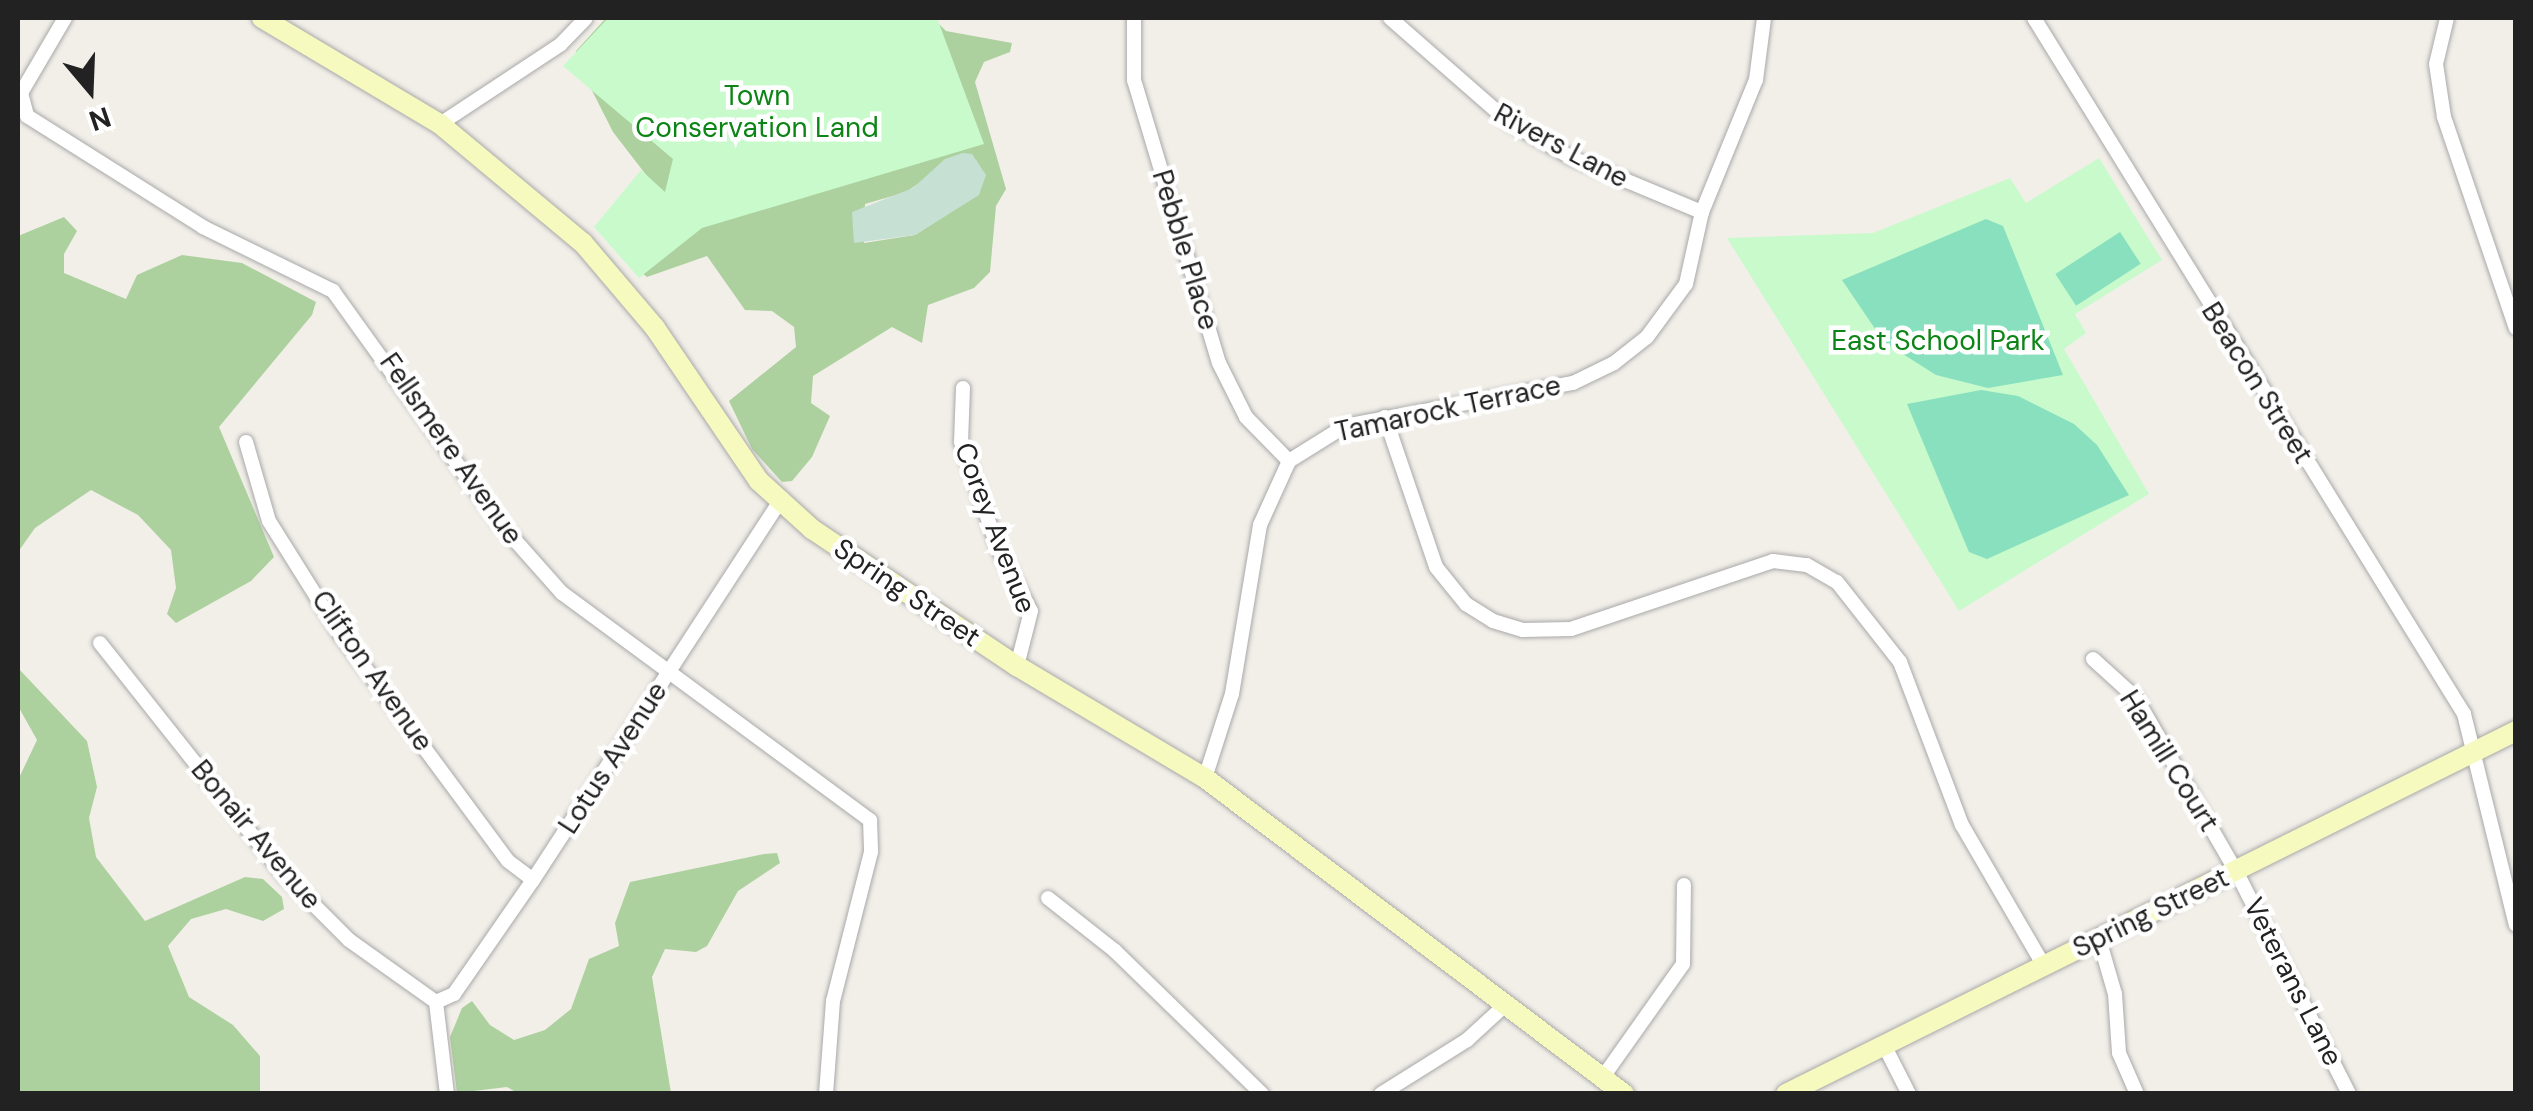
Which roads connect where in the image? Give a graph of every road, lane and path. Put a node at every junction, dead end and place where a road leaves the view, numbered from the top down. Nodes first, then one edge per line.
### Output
1 (64, 18) edge
2 (262, 18) edge
3 (586, 18) edge
4 (1134, 18) edge
5 (1390, 18) edge
6 (1764, 18) edge
7 (2034, 18) edge
8 (2448, 18) edge
9 (440, 124) junction
10 (1702, 212) junction
11 (2516, 328) edge
12 (963, 388) dead end
13 (1385, 417) junction
14 (246, 442) dead end
15 (1289, 461) junction
16 (779, 502) junction
17 (100, 642) dead end
18 (2093, 660) dead end
19 (1016, 666) junction
20 (668, 674) junction
21 (2516, 731) edge
22 (2475, 750) junction
23 (1205, 778) junction
24 (2236, 871) junction
25 (533, 880) junction
26 (1684, 885) dead end
27 (1048, 898) dead end
28 (2516, 925) edge
29 (2098, 939) junction
30 (2044, 966) junction
31 (436, 1002) junction
32 (1504, 1006) junction
33 (1884, 1045) junction
34 (1603, 1078) junction
35 (447, 1094) edge
36 (826, 1094) edge
37 (1262, 1094) edge
38 (1381, 1094) edge
39 (1624, 1094) edge
40 (1786, 1094) edge
41 (1909, 1094) edge
42 (2137, 1094) edge
43 (2349, 1094) edge

1 - 20 street, Fellsmere Avenue
2 - 9 street, Spring Street
3 - 9 street
4 - 15 street, Pebble Place
5 - 10 street, Rivers Lane
6 - 10 street, Tamarock Terrace
7 - 22 street, Beacon Street
8 - 11 street
9 - 16 street, Spring Street
10 - 13 street, Tamarock Terrace
12 - 19 street, Corey Avenue
13 - 15 street, Tamarock Terrace
13 - 30 street
14 - 25 street, Clifton Avenue
15 - 23 street
16 - 19 street, Spring Street
16 - 20 street, Lotus Avenue
17 - 31 street, Bonair Avenue
18 - 24 street, Hamill Court
19 - 23 street, Spring Street
20 - 25 street, Lotus Avenue
20 - 36 street, Fellsmere Avenue
21 - 22 street, Spring Street
22 - 24 street, Spring Street
22 - 28 street, Beacon Street
23 - 32 street, Spring Street
24 - 29 street, Spring Street
24 - 43 street, Veterans Lane
25 - 31 street, Lotus Avenue
26 - 34 street
27 - 37 street
29 - 30 street, Spring Street
29 - 42 street
30 - 33 street, Spring Street
31 - 35 street
32 - 34 street, Spring Street
32 - 38 street
33 - 40 street, Spring Street
33 - 41 street
34 - 39 street, Spring Street

